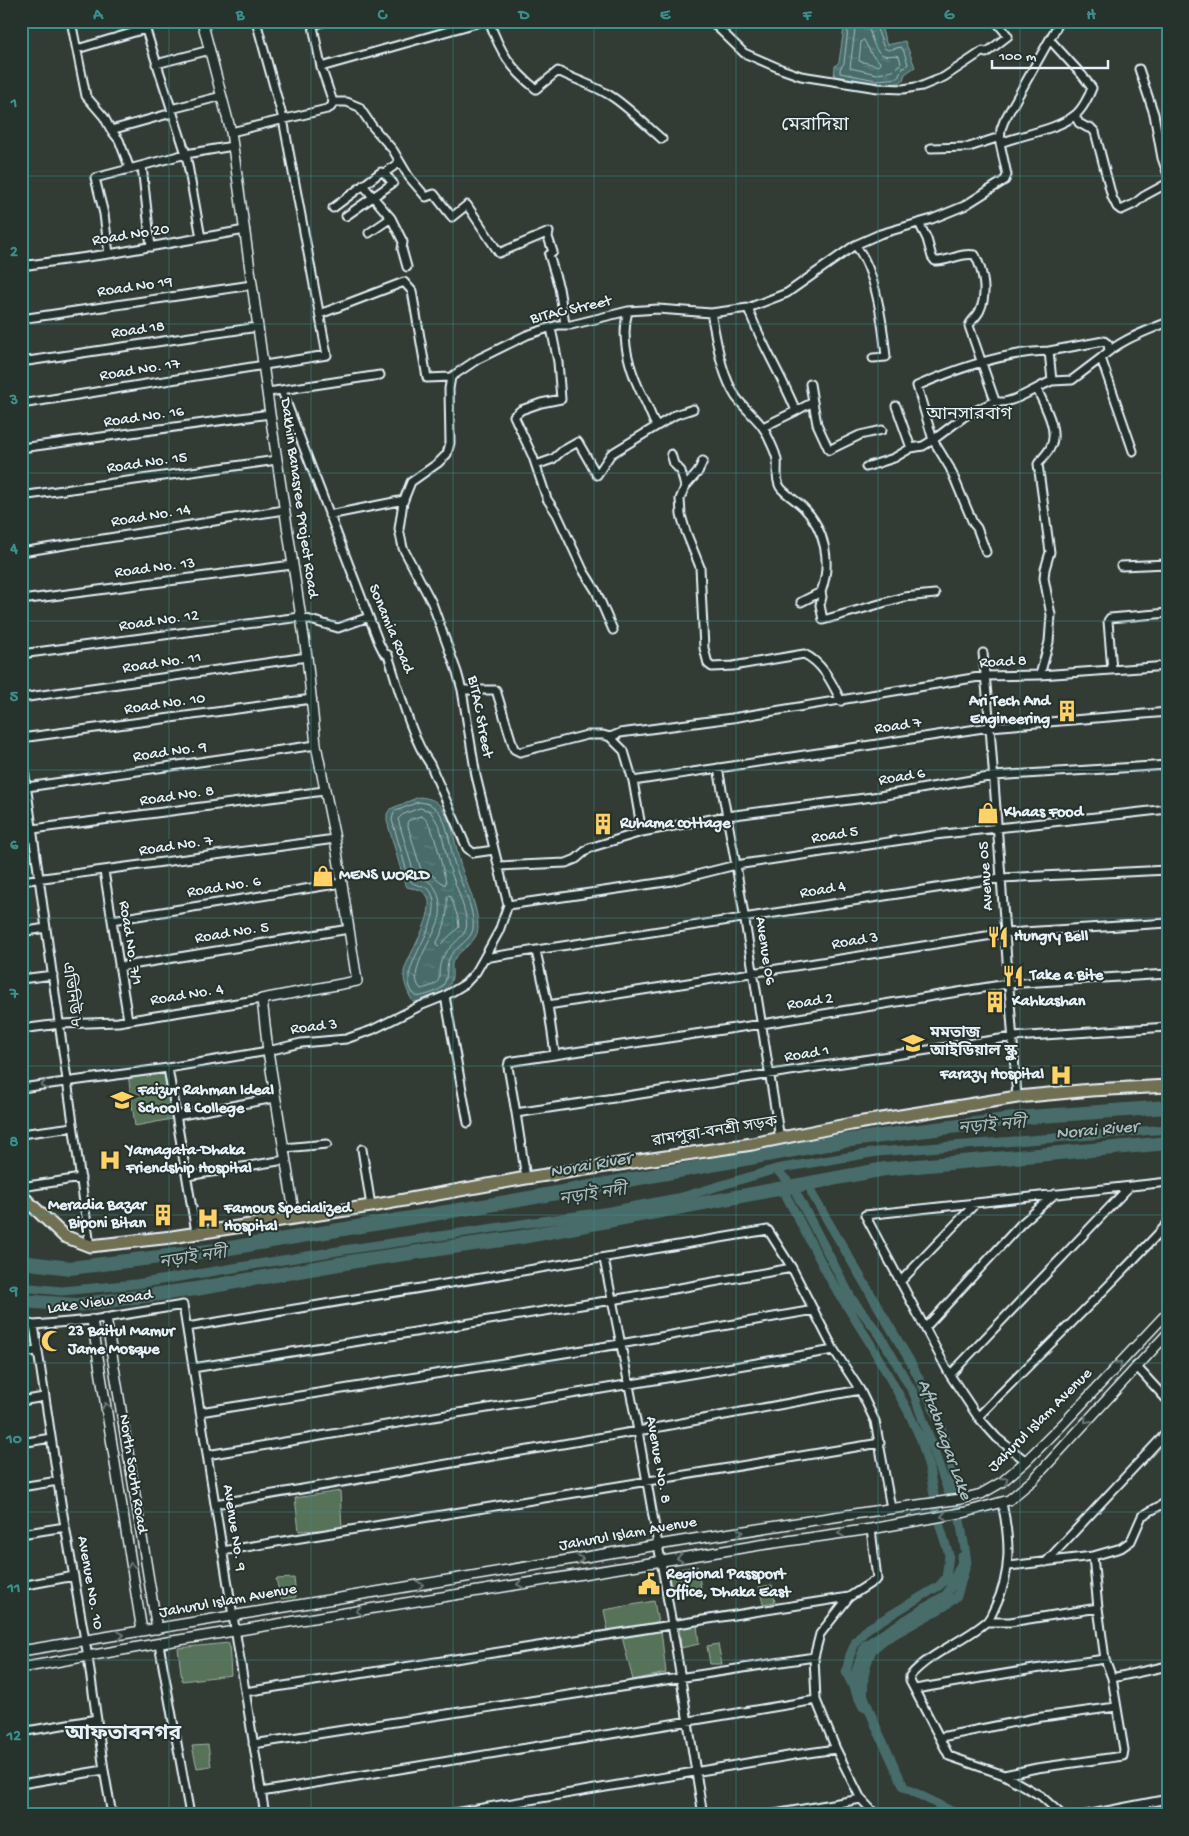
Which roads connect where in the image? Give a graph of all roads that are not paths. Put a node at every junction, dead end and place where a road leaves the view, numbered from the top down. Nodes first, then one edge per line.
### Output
1 (71, 21) edge
2 (202, 21) edge
3 (256, 21) edge
4 (327, 21) edge
5 (484, 21) edge
6 (489, 21) edge
7 (711, 21) edge
8 (996, 21) edge
9 (1060, 21) edge
10 (312, 23) edge
11 (144, 25) edge
12 (1050, 40) junction
13 (77, 49) junction
14 (210, 50) junction
15 (156, 64) junction
16 (321, 67) junction
17 (1139, 69) dead end
18 (222, 96) junction
19 (333, 102) junction
20 (171, 111) junction
21 (1075, 116) junction
22 (282, 119) junction
23 (111, 130) junction
24 (231, 132) junction
25 (662, 139) dead end
26 (1000, 140) junction
27 (233, 146) junction
28 (932, 148) dead end
29 (186, 154) junction
30 (400, 162) junction
31 (142, 166) junction
32 (130, 169) junction
33 (384, 173) junction
34 (1168, 175) edge
35 (1168, 183) edge
36 (363, 185) junction
37 (373, 197) junction
38 (334, 208) dead end
39 (346, 216) dead end
40 (390, 218) junction
41 (919, 223) junction
42 (245, 230) junction
43 (369, 233) dead end
44 (201, 238) junction
45 (856, 245) junction
46 (151, 246) junction
47 (109, 254) junction
48 (21, 266) edge
49 (407, 267) dead end
50 (252, 285) junction
51 (748, 308) junction
52 (628, 311) junction
53 (712, 313) junction
54 (320, 314) junction
55 (21, 319) edge
56 (1168, 322) edge
57 (564, 324) junction
58 (258, 327) junction
59 (551, 328) junction
60 (1049, 350) junction
61 (1109, 351) junction
62 (873, 358) dead end
63 (1101, 358) junction
64 (21, 362) edge
65 (981, 363) junction
66 (264, 366) junction
67 (380, 375) dead end
68 (451, 377) junction
69 (1052, 382) junction
70 (810, 384) dead end
71 (1037, 389) junction
72 (282, 391) junction
73 (268, 392) junction
74 (813, 402) junction
75 (994, 402) junction
76 (21, 404) edge
77 (896, 406) dead end
78 (693, 409) dead end
79 (796, 411) junction
80 (270, 414) junction
81 (656, 426) junction
82 (763, 427) junction
83 (882, 430) dead end
84 (933, 440) junction
85 (21, 448) edge
86 (911, 448) junction
87 (1134, 451) dead end
88 (671, 454) dead end
89 (277, 460) junction
90 (703, 461) dead end
91 (536, 464) junction
92 (866, 466) dead end
93 (685, 486) junction
94 (21, 496) edge
95 (404, 500) junction
96 (284, 510) junction
97 (329, 515) junction
98 (21, 552) edge
99 (986, 552) dead end
100 (1168, 564) edge
101 (292, 565) junction
102 (1121, 566) dead end
103 (821, 592) junction
104 (935, 594) dead end
105 (21, 600) edge
106 (801, 602) dead end
107 (1168, 612) edge
108 (300, 617) junction
109 (369, 617) junction
110 (613, 630) dead end
111 (983, 653) dead end
112 (21, 654) edge
113 (307, 657) junction
114 (1168, 666) edge
115 (1112, 670) junction
116 (1040, 675) junction
117 (985, 676) junction
118 (462, 690) junction
119 (21, 698) edge
120 (312, 700) junction
121 (841, 701) junction
122 (1168, 712) edge
123 (990, 727) junction
124 (610, 737) junction
125 (21, 738) edge
126 (316, 746) junction
127 (21, 748) edge
128 (1168, 765) edge
129 (718, 768) junction
130 (994, 776) junction
131 (633, 781) junction
132 (27, 787) junction
133 (324, 791) junction
134 (1168, 809) edge
135 (727, 816) junction
136 (997, 828) junction
137 (33, 830) junction
138 (642, 832) junction
139 (335, 839) junction
140 (494, 850) junction
141 (498, 866) junction
142 (736, 866) junction
143 (1168, 870) edge
144 (104, 871) junction
145 (1001, 878) junction
146 (40, 879) junction
147 (21, 881) edge
148 (342, 883) junction
149 (508, 906) junction
150 (744, 917) junction
151 (112, 920) junction
152 (1168, 923) edge
153 (46, 928) junction
154 (349, 929) junction
155 (21, 932) edge
156 (1005, 933) junction
157 (536, 951) junction
158 (484, 958) junction
159 (119, 967) junction
160 (753, 972) junction
161 (1168, 974) edge
162 (53, 975) junction
163 (21, 979) edge
164 (357, 981) joint
165 (1007, 984) junction
166 (445, 996) junction
167 (262, 999) junction
168 (548, 1005) junction
169 (128, 1020) junction
170 (60, 1024) junction
171 (762, 1024) junction
172 (1168, 1028) edge
173 (21, 1030) edge
174 (1013, 1037) junction
175 (268, 1050) junction
176 (555, 1054) junction
177 (168, 1068) junction
178 (769, 1075) junction
179 (67, 1082) junction
180 (1168, 1086) edge
181 (21, 1088) edge
182 (1016, 1097) junction
183 (275, 1098) junction
184 (516, 1113) junction
185 (176, 1116) junction
186 (468, 1123) dead end
187 (73, 1127) junction
188 (21, 1134) edge
189 (780, 1139) junction
190 (327, 1144) dead end
191 (284, 1148) junction
192 (362, 1149) dead end
193 (285, 1160) junction
194 (187, 1176) junction
195 (80, 1178) junction
196 (526, 1178) junction
197 (1168, 1182) edge
198 (21, 1186) edge
199 (1129, 1186) junction
200 (1055, 1194) junction
201 (21, 1195) edge
202 (976, 1203) junction
203 (371, 1206) junction
204 (295, 1218) junction
205 (1168, 1223) edge
206 (196, 1232) junction
207 (90, 1246) junction
208 (604, 1258) junction
209 (792, 1268) junction
210 (900, 1282) junction
211 (612, 1300) junction
212 (183, 1305) joint
213 (814, 1310) junction
214 (1168, 1312) edge
215 (106, 1318) junction
216 (92, 1320) junction
217 (21, 1322) edge
218 (34, 1325) junction
219 (187, 1327) junction
220 (925, 1328) junction
221 (1168, 1333) edge
222 (620, 1344) junction
223 (834, 1350) junction
224 (21, 1354) edge
225 (38, 1354) junction
226 (1136, 1366) junction
227 (193, 1368) junction
228 (950, 1375) junction
229 (628, 1384) junction
230 (860, 1390) junction
231 (44, 1397) junction
232 (21, 1401) edge
233 (1168, 1401) edge
234 (200, 1412) junction
235 (978, 1417) junction
236 (638, 1431) junction
237 (1168, 1431) edge
238 (51, 1438) junction
239 (880, 1442) junction
240 (21, 1443) edge
241 (207, 1455) junction
242 (1026, 1461) junction
243 (58, 1481) junction
244 (647, 1481) junction
245 (21, 1487) edge
246 (1168, 1501) edge
247 (1002, 1503) junction
248 (215, 1504) junction
249 (891, 1508) junction
250 (65, 1527) junction
251 (871, 1529) junction
252 (21, 1534) edge
253 (658, 1545) junction
254 (222, 1551) junction
255 (1093, 1556) junction
256 (661, 1562) junction
257 (1046, 1562) junction
258 (1009, 1566) junction
259 (74, 1576) junction
260 (21, 1586) edge
261 (850, 1597) junction
262 (1098, 1608) junction
263 (233, 1616) junction
264 (988, 1622) junction
265 (672, 1624) junction
266 (157, 1629) junction
267 (235, 1631) junction
268 (142, 1632) junction
269 (85, 1640) junction
270 (158, 1644) junction
271 (21, 1651) edge
272 (88, 1657) junction
273 (814, 1657) junction
274 (1106, 1659) junction
275 (1168, 1666) edge
276 (21, 1668) edge
277 (680, 1678) junction
278 (1112, 1678) junction
279 (915, 1689) junction
280 (245, 1692) junction
281 (816, 1700) junction
282 (1116, 1707) junction
283 (96, 1719) junction
284 (687, 1721) junction
285 (21, 1732) edge
286 (940, 1738) junction
287 (253, 1744) junction
288 (836, 1749) junction
289 (104, 1770) junction
290 (695, 1772) junction
291 (1004, 1775) junction
292 (21, 1784) edge
293 (260, 1792) junction
294 (861, 1799) junction
295 (1168, 1799) edge
296 (448, 1814) edge
297 (112, 1815) edge
298 (190, 1815) edge
299 (264, 1815) edge
300 (703, 1815) edge
301 (770, 1815) edge
302 (876, 1815) edge
303 (1062, 1815) edge
304 (1086, 1815) edge

1 - 13 street
2 - 14 street, Dakhin Banasree Project Road
3 - 22 street
4 - 10 street
5 - 16 street
6 - 25 street
7 - 8 street
9 - 12 street
10 - 16 street
11 - 13 street
11 - 15 street
12 - 21 street
12 - 26 street
13 - 23 street
14 - 15 street
14 - 18 street, Dakhin Banasree Project Road
15 - 20 street
16 - 19 street
17 - 34 street
18 - 20 street
18 - 24 street, Dakhin Banasree Project Road
19 - 22 street
19 - 30 street
20 - 23 street
20 - 29 street
21 - 26 street
21 - 35 street
22 - 24 street
22 - 54 street
23 - 32 street
24 - 27 street, Dakhin Banasree Project Road
26 - 28 street
26 - 41 street, BITAC Street
27 - 29 street
27 - 42 street, Dakhin Banasree Project Road
29 - 31 street
29 - 44 street
30 - 33 street
30 - 57 street
31 - 32 street
31 - 46 street
32 - 47 street
33 - 36 street
33 - 37 street
36 - 37 street
36 - 38 street
37 - 39 street
37 - 40 street
40 - 43 street
40 - 49 street
41 - 45 street, BITAC Street
41 - 65 street
42 - 44 street, Road No 20
42 - 50 street, Dakhin Banasree Project Road
44 - 46 street, Road No 20
45 - 51 street, BITAC Street
45 - 62 street
46 - 47 street, Road No 20
47 - 48 street, Road No 20
50 - 55 street, Road No 19
50 - 58 street, Dakhin Banasree Project Road
51 - 53 street, BITAC Street
51 - 79 street
52 - 53 street, BITAC Street
52 - 57 street, BITAC Street
52 - 81 street
53 - 82 street
54 - 66 street, Road No. 17
54 - 68 street
56 - 61 street
57 - 59 street, BITAC Street
58 - 64 street, Road 18
58 - 66 street, Dakhin Banasree Project Road
59 - 68 street, BITAC Street
59 - 91 street
60 - 61 street
60 - 65 street
60 - 69 street
61 - 63 street
63 - 69 street
63 - 87 street
65 - 75 street
65 - 84 street
66 - 73 street, Dakhin Banasree Project Road
66 - 76 street, Road No. 17
67 - 72 street
68 - 95 street, BITAC Street
69 - 71 street
70 - 74 street
71 - 75 street
71 - 116 street
72 - 73 street
72 - 97 street, Sonamia Road
73 - 80 street, Dakhin Banasree Project Road
74 - 79 street
74 - 83 street
75 - 84 street
77 - 86 street
78 - 81 street
79 - 82 street
80 - 85 street, Road No. 16
80 - 89 street, Dakhin Banasree Project Road
81 - 91 street
82 - 103 street
84 - 86 street
84 - 99 street
86 - 92 street
88 - 93 street
89 - 94 street, Road No. 15
89 - 96 street, Dakhin Banasree Project Road
90 - 93 street
91 - 110 street
93 - 121 street
95 - 97 street
95 - 118 street, BITAC Street
96 - 98 street, Road No. 14
96 - 101 street, Dakhin Banasree Project Road
97 - 109 street, Sonamia Road
100 - 102 street
101 - 105 street, Road No. 13
101 - 108 street, Dakhin Banasree Project Road
103 - 104 street
103 - 106 street
107 - 115 street
108 - 109 street
108 - 112 street, Road No. 12
108 - 113 street, Dakhin Banasree Project Road
109 - 140 street, Sonamia Road
111 - 117 street, Avenue 05
113 - 119 street, Road No. 11
113 - 120 street, Dakhin Banasree Project Road
114 - 115 street, Road 8
115 - 116 street, Road 8
116 - 117 street, Road 8
117 - 121 street, Road 8
117 - 123 street, Avenue 05
118 - 124 street
118 - 140 street, BITAC Street
120 - 125 street, Road No. 10
120 - 126 street, Dakhin Banasree Project Road
121 - 124 street, Road 8
122 - 123 street, Road 7
123 - 129 street, Road 7
123 - 130 street, Avenue 05
124 - 131 street
126 - 132 street, Road No. 9
126 - 133 street, Dakhin Banasree Project Road
127 - 132 street, এভিনিউ ৮
128 - 130 street, Road 6
129 - 131 street, Road 7
129 - 135 street, Avenue 06
130 - 135 street, Road 6
130 - 136 street, Avenue 05
131 - 138 street
132 - 137 street, এভিনিউ ৮
133 - 137 street, Road No. 8
133 - 139 street, Dakhin Banasree Project Road
134 - 136 street, Road 5
135 - 138 street, Road 6
135 - 142 street, Avenue 06
136 - 142 street, Road 5
136 - 145 street, Avenue 05
137 - 146 street, এভিনিউ ৮
138 - 141 street, Road 6
139 - 144 street, Road No. 7
139 - 148 street, Dakhin Banasree Project Road
140 - 141 street, BITAC Street
141 - 149 street, BITAC Street
142 - 149 street, Road 5
142 - 150 street, Avenue 06
143 - 145 street, Road 4
144 - 146 street, Road No. 7
144 - 151 street, Road No. 7/1
145 - 150 street, Road 4
145 - 156 street, Avenue 05
146 - 147 street, Road No. 7
146 - 153 street, এভিনিউ ৮
148 - 151 street, Road No. 6
148 - 154 street, Dakhin Banasree Project Road
149 - 158 street, Road 3
150 - 157 street, Road 4
150 - 160 street, Avenue 06
151 - 159 street, Road No. 7/1
152 - 156 street, Road 3
153 - 155 street
153 - 162 street, এভিনিউ ৮
154 - 159 street, Road No. 5
154 - 164 street, Dakhin Banasree Project Road
156 - 160 street, Road 3
156 - 165 street, Avenue 05
157 - 158 street, Road 4
157 - 168 street
158 - 166 street, Road 3
159 - 169 street, Road No. 7/1
160 - 168 street, Road 3
160 - 171 street, Avenue 06
161 - 165 street, Road 2
162 - 163 street
162 - 170 street, এভিনিউ ৮
164 - 167 street, Road No. 4
165 - 171 street, Road 2
165 - 174 street, Avenue 05
166 - 175 street, Road 3
166 - 186 street
167 - 169 street, Road No. 4
167 - 175 street
168 - 176 street
169 - 170 street, Road No. 4
170 - 173 street, Road No. 4
170 - 179 street, এভিনিউ ৮
171 - 176 street, Road 2
171 - 178 street, Avenue 06
172 - 174 street, Road 1
174 - 178 street, Road 1
174 - 182 street, Avenue 05
175 - 177 street, Road 3
175 - 183 street
176 - 184 street, Road 2
177 - 179 street, Road 3
177 - 185 street
178 - 184 street, Road 1
178 - 189 street, Avenue 06
179 -> 181 street, Road 3
179 - 187 street, এভিনিউ ৮
180 - 182 main road, রামপুরা-বনশ্রী সড়ক
182 - 189 main road, রামপুরা-বনশ্রী সড়ক
183 - 185 street
183 - 191 street
184 - 196 street
185 - 194 street
187 - 188 street
187 - 195 street, এভিনিউ ৮
189 - 196 main road, রামপুরা-বনশ্রী সড়ক
190 - 191 street
191 - 193 street
192 - 203 street
193 - 194 street
193 - 204 street
194 - 206 street
195 - 198 street
195 - 207 street, এভিনিউ ৮
196 - 203 main road, রামপুরা-বনশ্রী সড়ক
197 - 199 street
199 - 200 street
199 - 228 street
200 - 202 street
200 - 220 street
201 - 207 main road
202 - 210 street
202 - 210 street
203 - 204 main road, রামপুরা-বনশ্রী সড়ক
204 - 206 main road, রামপুরা-বনশ্রী সড়ক
205 - 235 street
206 - 207 main road, রামপুরা-বনশ্রী সড়ক
208 - 209 street
208 - 211 street, Avenue No. 8
208 - 219 street
209 - 211 street
209 - 213 street
210 - 220 street
211 - 222 street, Avenue No. 8
211 - 227 street
212 - 215 street, Lake View Road
212 - 219 street, Avenue No. 9
213 - 222 street
213 - 223 street
242 -> 214 street, Jahurul Islam Avenue
215 - 216 street, Lake View Road
215 - 266 street, North South Road
216 - 218 street, Lake View Road
268 -> 216 street, North South Road
217 - 218 street, Lake View Road
218 - 225 street, Avenue No. 10
219 - 227 street, Avenue No. 9
220 - 228 street
221 - 226 street, Jahurul Islam Avenue
222 - 229 street, Avenue No. 8
222 - 234 street
223 - 229 street
223 - 230 street
224 - 225 street
225 - 231 street, Avenue No. 10
226 - 233 street
226 -> 247 street, Jahurul Islam Avenue
227 - 234 street, Avenue No. 9
228 - 235 street
229 - 236 street, Avenue No. 8
229 - 241 street
230 - 236 street
230 - 239 street
231 - 232 street
231 - 238 street, Avenue No. 10
234 - 241 street, Avenue No. 9
235 - 242 street
236 - 244 street, Avenue No. 8
236 - 248 street
237 - 257 street
238 - 240 street
238 - 243 street, Avenue No. 10
239 - 244 street
239 - 249 street
241 - 248 street, Avenue No. 9
249 -> 242 street, Jahurul Islam Avenue
243 - 245 street
243 - 250 street, Avenue No. 10
244 - 253 street, Avenue No. 8
244 - 254 street
246 - 255 street
247 -> 251 street, Jahurul Islam Avenue
247 - 258 street
248 - 254 street, Avenue No. 9
253 -> 249 street, Jahurul Islam Avenue
250 - 252 street
250 - 259 street, Avenue No. 10
251 -> 256 street, Jahurul Islam Avenue
251 - 261 street
253 - 256 street, Avenue No. 8
263 -> 253 street, Jahurul Islam Avenue
254 - 263 street, Avenue No. 9
255 - 257 street
255 - 262 street
256 - 265 street, Avenue No. 8
256 -> 267 street, Jahurul Islam Avenue
257 - 258 street
258 - 264 street
259 - 260 street
259 - 269 street, Avenue No. 10
261 - 265 street
261 - 273 street
262 - 264 street
262 - 274 street
263 - 266 street, Jahurul Islam Avenue
263 - 267 street, Avenue No. 9
264 - 279 street
265 - 277 street, Avenue No. 8
265 - 280 street
266 - 268 street, Jahurul Islam Avenue
267 - 270 street, Jahurul Islam Avenue
267 - 280 street, Avenue No. 9
269 -> 268 street, Jahurul Islam Avenue
269 - 271 street, Jahurul Islam Avenue
269 - 272 street, Avenue No. 10
270 - 272 street, Jahurul Islam Avenue
270 - 298 street
272 - 276 street, Jahurul Islam Avenue
272 - 283 street, Avenue No. 10
273 - 277 street
273 - 281 street
274 - 278 street
274 - 279 street
275 - 278 street
277 - 284 street, Avenue No. 8
277 - 287 street
278 - 282 street
279 - 286 street
280 - 287 street, Avenue No. 9
281 - 284 street
281 - 288 street
282 - 286 street
282 - 291 street
283 - 285 street
283 - 289 street, Avenue No. 10
284 - 290 street, Avenue No. 8
284 - 293 street
286 - 291 street
287 - 293 street, Avenue No. 9
288 - 290 street
288 - 294 street
289 - 292 street
289 - 297 street, Avenue No. 10
290 - 296 street
290 - 300 street, Avenue No. 8
291 - 303 street
293 - 299 street, Avenue No. 9
294 - 301 street
294 - 302 street
295 - 304 street

